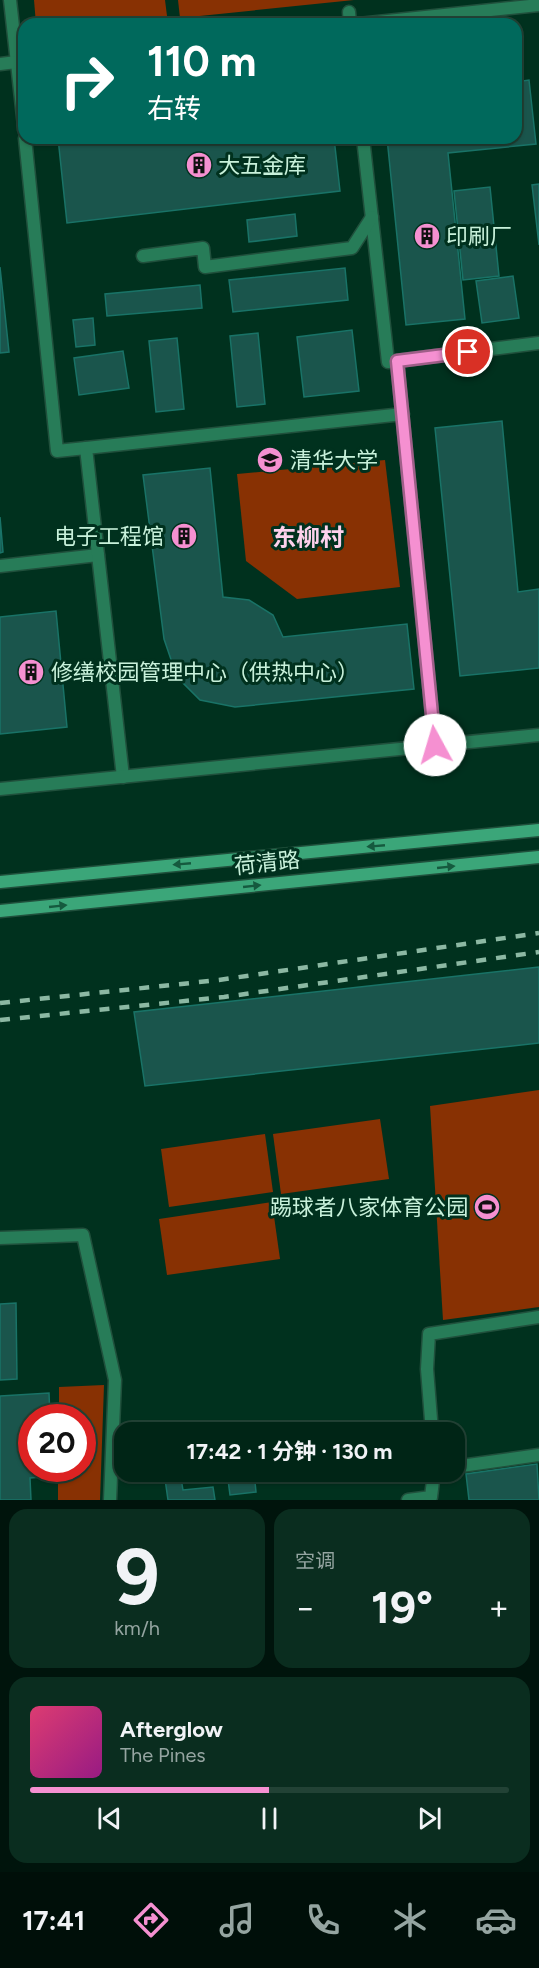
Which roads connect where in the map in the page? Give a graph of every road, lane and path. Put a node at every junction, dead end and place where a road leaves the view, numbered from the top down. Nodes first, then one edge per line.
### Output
1 (10, 0) edge
2 (539, 5) edge
3 (416, 18) edge
4 (18, 44) edge
5 (18, 61) edge
6 (0, 63) edge
7 (26, 144) edge
8 (364, 144) edge
9 (372, 217) junction
10 (143, 256) dead end
11 (539, 343) edge
12 (397, 361) junction
13 (403, 414) junction
14 (86, 448) junction
15 (98, 555) junction
16 (0, 566) edge
17 (539, 735) edge
18 (435, 745) junction
19 (123, 777) junction
20 (0, 789) edge
21 (539, 830) edge
22 (539, 857) edge
23 (0, 882) edge
24 (0, 911) edge
25 (0, 1238) edge
26 (539, 1317) edge
27 (431, 1422) edge
28 (539, 1455) edge
29 (465, 1465) edge
30 (433, 1482) edge
31 (110, 1500) edge
32 (408, 1500) edge

1 - 4 street
2 - 3 street
5 - 6 street
7 - 14 street
8 - 9 street
9 - 10 street
9 - 12 street
11 - 12 street
12 - 13 street
13 - 14 street
13 - 18 street
14 - 15 street
15 - 16 street
15 - 19 street
17 - 18 street
18 - 19 street
19 - 20 street
21 -> 23 main road, 荷清路
24 -> 22 main road, 荷清路
25 - 31 street
26 - 27 street
28 - 29 street
30 - 32 street

